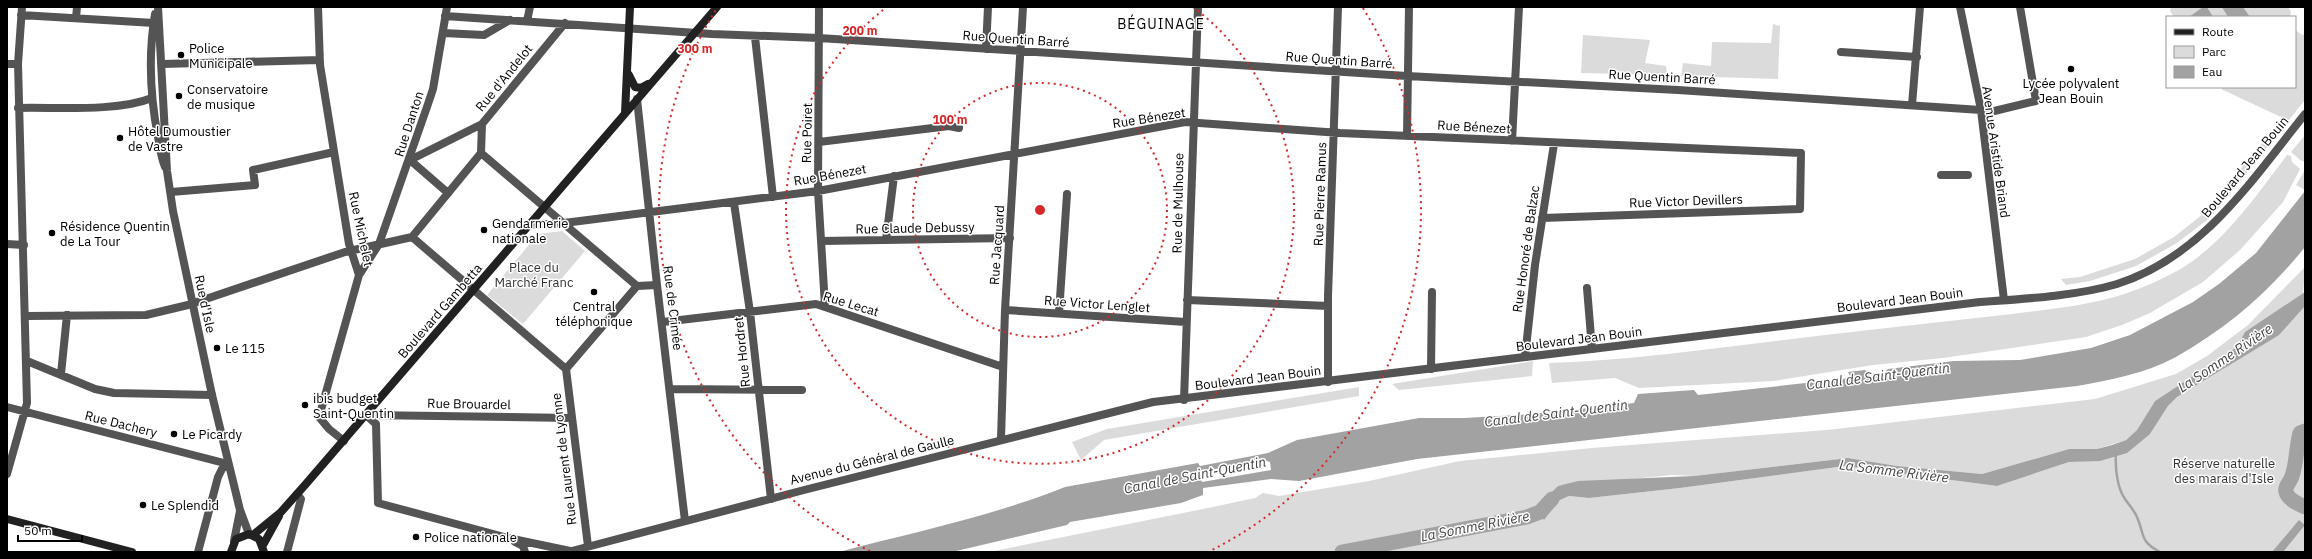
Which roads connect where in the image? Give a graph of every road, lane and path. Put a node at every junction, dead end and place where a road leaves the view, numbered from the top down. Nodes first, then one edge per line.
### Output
1 (77, 7) edge
2 (157, 7) edge
3 (318, 7) edge
4 (447, 7) edge
5 (530, 7) edge
6 (630, 7) edge
7 (717, 7) edge
8 (819, 7) edge
9 (988, 7) edge
10 (1023, 7) edge
11 (1198, 7) edge
12 (1338, 7) edge
13 (1409, 7) edge
14 (1519, 7) edge
15 (1920, 7) edge
16 (1960, 7) edge
17 (2020, 7) edge
18 (21, 11) edge
19 (445, 16) junction
20 (76, 18) junction
21 (510, 20) junction
22 (527, 21) junction
23 (154, 23) junction
24 (565, 23) junction
25 (629, 27) junction
26 (696, 32) junction
27 (443, 33) junction
28 (755, 36) junction
29 (819, 38) junction
30 (986, 49) junction
31 (1021, 52) junction
32 (1841, 52) dead end
33 (1917, 57) junction
34 (319, 60) junction
35 (1196, 63) junction
36 (7, 64) edge
37 (18, 64) junction
38 (162, 64) junction
39 (627, 70) junction
40 (1336, 71) junction
41 (1407, 76) junction
42 (652, 81) junction
43 (1515, 81) junction
44 (152, 98) junction
45 (637, 99) junction
46 (1912, 105) junction
47 (18, 108) junction
48 (1981, 110) junction
49 (625, 113) junction
50 (2305, 114) edge
51 (1192, 123) junction
52 (482, 124) junction
53 (959, 128) dead end
54 (1334, 133) junction
55 (1407, 136) junction
56 (1512, 141) junction
57 (819, 142) junction
58 (1554, 144) junction
59 (334, 152) junction
60 (481, 153) junction
61 (1015, 154) junction
62 (410, 160) junction
63 (167, 171) junction
64 (1968, 175) dead end
65 (894, 176) junction
66 (1941, 176) dead end
67 (1800, 178) joint
68 (818, 191) junction
69 (171, 192) junction
70 (448, 193) junction
71 (1067, 194) dead end
72 (772, 197) junction
73 (734, 203) junction
74 (545, 207) junction
75 (650, 211) junction
76 (1542, 218) junction
77 (564, 223) junction
78 (529, 225) junction
79 (412, 237) junction
80 (1010, 238) junction
81 (886, 240) junction
82 (821, 241) junction
83 (7, 244) edge
84 (379, 244) junction
85 (24, 245) junction
86 (351, 251) junction
87 (359, 275) junction
88 (657, 285) junction
89 (637, 286) junction
90 (1587, 288) dead end
91 (473, 290) junction
92 (1432, 292) dead end
93 (1187, 300) junction
94 (2004, 300) junction
95 (192, 303) junction
96 (825, 306) junction
97 (1328, 306) junction
98 (1005, 310) junction
99 (750, 312) junction
100 (1059, 313) junction
101 (67, 315) junction
102 (26, 316) junction
103 (663, 322) junction
104 (1186, 322) junction
105 (1592, 350) junction
106 (1525, 357) junction
107 (27, 361) junction
108 (1003, 367) junction
109 (566, 369) junction
110 (1430, 369) junction
111 (61, 374) junction
112 (1328, 382) junction
113 (670, 389) junction
114 (758, 390) junction
115 (802, 390) dead end
116 (212, 395) junction
117 (1184, 400) junction
118 (7, 408) edge
119 (25, 412) junction
120 (366, 415) junction
121 (572, 418) junction
122 (1001, 440) junction
123 (344, 441) junction
124 (228, 464) junction
125 (7, 474) edge
126 (297, 494) junction
127 (771, 499) junction
128 (240, 510) junction
129 (281, 512) junction
130 (7, 519) edge
131 (685, 521) junction
132 (251, 534) junction
133 (508, 538) junction
134 (234, 541) junction
135 (588, 546) junction
136 (264, 549) edge
137 (132, 552) edge
138 (198, 552) edge
139 (231, 552) edge
140 (287, 552) edge
141 (525, 552) edge
142 (569, 552) edge

1 - 20 street
2 - 23 street, Rue d'Isle
2 - 38 street, Rue d'Isle
3 - 34 street, Rue Michelet
4 - 19 street, Rue Danton
5 - 22 street
6 - 25 main road
7 - 26 main road, Boulevard Gambetta
8 - 29 street, Rue Poiret
9 - 30 street
10 - 31 street, Rue Jacquard
11 - 35 street, Rue de Mulhouse
12 - 40 street, Rue Pierre Ramus
13 - 41 street
14 - 43 street
15 - 33 street
16 - 48 street, Avenue Aristide Briand
17 - 48 street, Rue Quentin Barré
18 - 20 street
18 - 37 street
19 - 21 street, Rue Quentin Barré
19 - 27 street, Rue Danton
20 - 23 street
21 - 22 street, Rue Quentin Barré
21 - 27 street
22 - 24 street, Rue Quentin Barré
23 - 44 street, Rue d'Isle
24 - 25 street, Rue Quentin Barré
24 - 52 street, Rue d'Andelot
25 - 26 street, Rue Quentin Barré
25 - 39 main road
26 - 28 street, Rue Quentin Barré
26 - 42 main road, Boulevard Gambetta
27 - 62 street, Rue Danton
28 - 29 street, Rue Quentin Barré
28 - 72 street
29 - 30 street, Rue Quentin Barré
29 - 57 street, Rue Poiret
30 - 31 street, Rue Quentin Barré
31 - 35 street, Rue Quentin Barré
31 - 61 street, Rue Jacquard
32 - 33 street
33 - 46 street
34 - 38 street
34 - 59 street, Rue Michelet
35 - 40 street, Rue Quentin Barré
35 - 51 street, Rue de Mulhouse
36 - 37 street
37 - 47 street
38 - 63 street, Rue d'Isle
39 - 42 main road
39 - 49 main road
40 - 41 street, Rue Quentin Barré
40 - 54 street, Rue Pierre Ramus
41 - 43 street, Rue Quentin Barré
41 - 55 street
42 - 45 main road, Boulevard Gambetta
43 - 46 street, Rue Quentin Barré
43 - 56 street
44 - 47 street
44 - 63 street, Rue d'Isle
45 - 49 main road, Boulevard Gambetta
45 - 75 street, Rue de Crimée
46 - 48 street, Rue Quentin Barré
47 - 85 street
48 - 94 street, Avenue Aristide Briand
49 - 74 main road, Boulevard Gambetta
50 - 94 street, Boulevard Jean Bouin
51 - 54 street, Rue Bénezet
51 - 61 street, Rue Bénezet
51 - 93 street, Rue de Mulhouse
52 - 60 street
52 - 62 street, Rue d'Andelot
53 - 57 street
54 - 55 street, Rue Bénezet
54 - 97 street, Rue Pierre Ramus
55 - 56 street, Rue Bénezet
56 - 58 street, Rue Bénezet
57 - 68 street, Rue Poiret
58 - 67 street, Rue Bénezet
58 - 76 street, Rue Honoré de Balzac
59 - 69 street
59 - 86 street, Rue Michelet
60 - 70 street
60 - 74 street
61 - 65 street, Rue Bénezet
61 - 80 street, Rue Jacquard
62 - 70 street
62 - 84 street, Rue Danton
63 - 69 street, Rue d'Isle
64 - 66 street
65 - 68 street, Rue Bénezet
65 - 81 street
67 - 76 street, Rue Victor Devillers
68 - 72 street, Rue Bénezet
68 - 82 street, Rue Poiret
69 - 95 street, Rue d'Isle
70 - 79 street
71 - 100 street
72 - 73 street, Rue Bénezet
73 - 75 street, Rue Bénezet
73 - 99 street, Rue Hordret
74 - 77 street
74 - 78 main road, Boulevard Gambetta
75 - 77 street, Rue Bénezet
75 - 88 street, Rue de Crimée
76 - 106 street, Rue Honoré de Balzac
77 - 78 street, Rue Bénezet
77 - 89 street
78 - 91 main road, Boulevard Gambetta
79 - 84 street
79 - 91 street
80 - 81 street, Rue Claude Debussy
80 - 98 street, Rue Jacquard
81 - 82 street, Rue Claude Debussy
82 - 96 street, Rue Poiret
83 - 85 street
84 - 86 street
84 - 87 street, Rue Danton
85 - 102 street
86 - 87 street, Rue Michelet
86 - 95 street
87 - 123 street, Rue Michelet
88 - 89 street
88 - 103 street, Rue de Crimée
89 - 109 street
90 - 105 street
91 - 109 street
91 - 120 main road, Boulevard Gambetta
92 - 110 street
93 - 97 street
93 - 104 street, Rue de Mulhouse
94 - 105 street, Boulevard Jean Bouin
95 - 101 street
95 - 116 street, Rue d'Isle
96 - 99 street, Rue Lecat
96 - 108 street, Rue Lecat
97 - 112 street, Rue Pierre Ramus
98 - 100 street, Rue Victor Lenglet
98 - 108 street, Rue Jacquard
99 - 103 street, Rue Lecat
99 - 114 street, Rue Hordret
100 - 104 street, Rue Victor Lenglet
101 - 102 street
101 - 111 street
102 - 107 street
103 - 113 street, Rue de Crimée
104 - 117 street, Rue de Mulhouse
105 - 106 street, Boulevard Jean Bouin
106 - 110 street, Boulevard Jean Bouin
107 - 111 street
107 - 119 street
108 - 122 street, Rue Jacquard
109 - 121 street, Rue Laurent de Lyonne
110 - 112 street, Boulevard Jean Bouin
111 - 116 street
112 - 117 street, Boulevard Jean Bouin
113 - 114 street
113 - 131 street, Rue de Crimée
114 - 115 street
114 - 127 street, Rue Hordret
116 - 124 street, Rue d'Isle
117 - 122 street, Avenue du Général de Gaulle
118 - 119 street, Rue Dachery
119 - 124 street, Rue Dachery
119 - 125 street
120 - 121 street, Rue Brouardel
120 - 123 main road, Boulevard Gambetta
120 - 133 street
121 - 135 street, Rue Laurent de Lyonne
122 - 127 street, Avenue du Général de Gaulle
123 - 126 main road, Boulevard Gambetta
124 - 128 street, Rue d'Isle
124 - 138 street
126 - 129 main road, Boulevard Gambetta
126 - 140 street
127 - 131 street, Avenue du Général de Gaulle
128 - 132 street, Rue d'Isle
128 - 134 street
129 - 132 main road
129 - 136 main road
130 - 137 main road
131 - 135 street, Avenue du Général de Gaulle
132 - 134 main road
132 - 136 main road
133 - 141 street
133 - 142 street
134 - 139 main road
135 - 142 street, Avenue du Général de Gaulle

